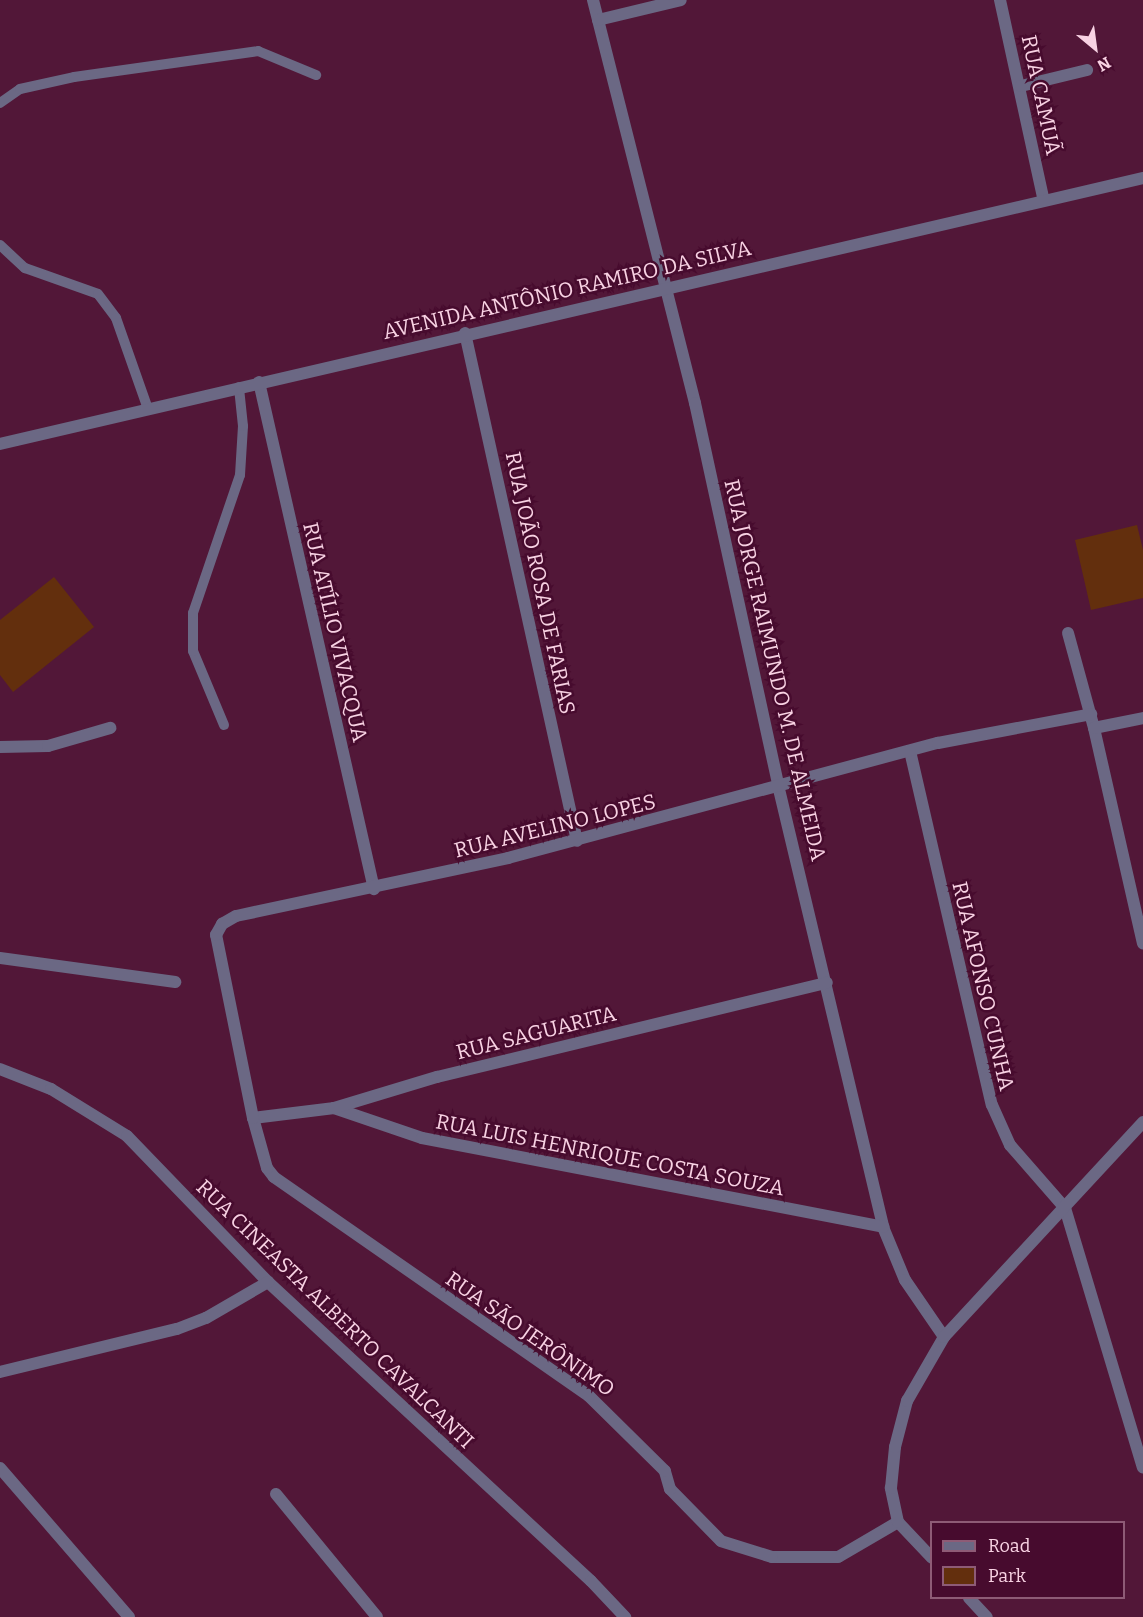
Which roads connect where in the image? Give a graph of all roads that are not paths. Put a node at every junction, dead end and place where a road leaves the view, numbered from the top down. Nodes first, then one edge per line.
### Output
1 (593, 0) edge
2 (681, 0) edge
3 (1000, 0) edge
4 (598, 20) junction
5 (1087, 70) dead end
6 (316, 75) dead end
7 (1021, 86) junction
8 (0, 103) edge
9 (1143, 177) edge
10 (1043, 198) junction
11 (0, 245) edge
12 (666, 286) junction
13 (465, 333) junction
14 (259, 382) junction
15 (239, 387) junction
16 (148, 409) junction
17 (0, 444) edge
18 (1068, 633) dead end
19 (1091, 714) junction
20 (1143, 718) edge
21 (224, 725) dead end
22 (110, 728) dead end
23 (1094, 728) junction
24 (0, 747) edge
25 (910, 751) junction
26 (778, 785) junction
27 (576, 841) junction
28 (374, 889) junction
29 (1143, 943) edge
30 (0, 958) edge
31 (176, 982) dead end
32 (827, 983) junction
33 (0, 1069) edge
34 (334, 1108) junction
35 (253, 1118) junction
36 (1143, 1122) edge
37 (1065, 1208) junction
38 (883, 1227) junction
39 (268, 1282) junction
40 (944, 1337) junction
41 (0, 1372) edge
42 (0, 1468) edge
43 (1143, 1468) edge
44 (276, 1494) dead end
45 (898, 1522) junction
46 (930, 1556) edge
47 (970, 1599) edge
48 (129, 1617) edge
49 (377, 1617) edge
50 (625, 1617) edge
51 (987, 1617) edge

1 - 4 street, RUA JORGE RAIMUNDO M. DE ALMEIDA
2 - 4 street
3 - 7 street, RUA CAMUÃ
4 - 12 street, RUA JORGE RAIMUNDO M. DE ALMEIDA
5 - 7 street
6 - 8 lane
7 - 10 street, RUA CAMUÃ
9 - 10 street, AVENIDA ANTÔNIO RAMIRO DA SILVA
10 - 12 street, AVENIDA ANTÔNIO RAMIRO DA SILVA
11 - 16 lane
12 - 13 street, AVENIDA ANTÔNIO RAMIRO DA SILVA
12 - 26 street, RUA JORGE RAIMUNDO M. DE ALMEIDA
13 - 14 street, AVENIDA ANTÔNIO RAMIRO DA SILVA
13 - 27 street, RUA JOÃO ROSA DE FARIAS
14 - 15 street, AVENIDA ANTÔNIO RAMIRO DA SILVA
14 - 28 street, RUA ATÍLIO VIVACQUA
15 - 16 street, AVENIDA ANTÔNIO RAMIRO DA SILVA
15 - 21 lane
16 - 17 street, AVENIDA ANTÔNIO RAMIRO DA SILVA
18 - 19 street
19 - 23 street
19 - 25 street, RUA AVELINO LOPES
20 - 23 street
22 - 24 street
23 - 29 street
25 - 26 street, RUA AVELINO LOPES
25 - 37 street, RUA AFONSO CUNHA
26 - 27 street, RUA AVELINO LOPES
26 - 32 street, RUA JORGE RAIMUNDO M. DE ALMEIDA
27 - 28 street, RUA AVELINO LOPES
28 - 35 street, RUA AVELINO LOPES
30 - 31 street
32 - 34 street, RUA SAGUARITA
32 - 38 street, RUA JORGE RAIMUNDO M. DE ALMEIDA
33 - 39 street, RUA CINEASTA ALBERTO CAVALCANTI
34 - 35 street, RUA SAGUARITA
34 - 38 street, RUA LUIS HENRIQUE COSTA SOUZA
35 - 45 street, RUA SÃO JERÔNIMO
36 - 37 street
37 - 40 street
37 - 43 street
38 - 40 street, RUA JORGE RAIMUNDO M. DE ALMEIDA
39 - 41 street
39 - 50 street, RUA CINEASTA ALBERTO CAVALCANTI
40 - 45 street
42 - 48 street
44 - 49 street
45 - 46 street
47 - 51 street

